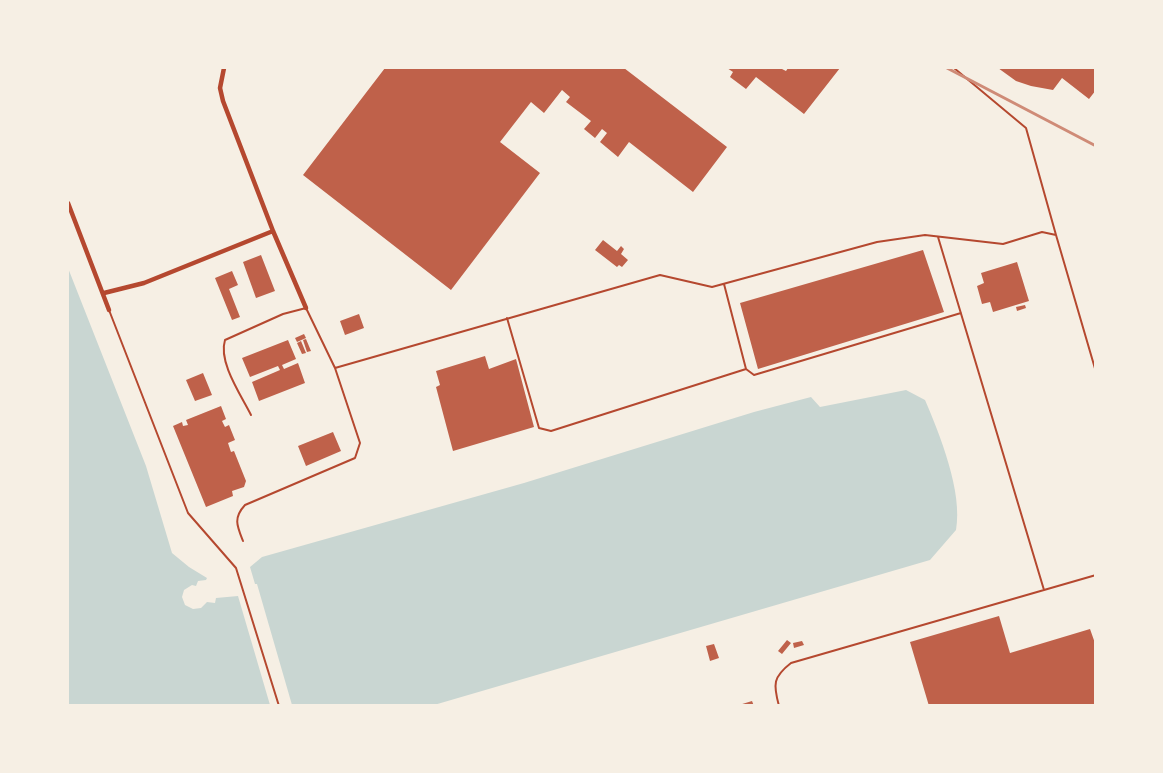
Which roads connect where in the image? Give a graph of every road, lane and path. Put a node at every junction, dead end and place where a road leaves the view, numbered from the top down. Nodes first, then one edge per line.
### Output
1 (224, 68) edge
2 (954, 68) edge
3 (68, 203) edge
4 (273, 231) junction
5 (1056, 235) junction
6 (938, 237) junction
7 (724, 283) junction
8 (104, 293) junction
9 (306, 308) junction
10 (109, 310) joint
11 (961, 313) junction
12 (507, 318) junction
13 (335, 368) junction
14 (746, 369) junction
15 (1095, 372) edge
16 (251, 415) dead end
17 (243, 541) dead end
18 (1095, 575) edge
19 (1044, 590) junction
20 (279, 705) edge
21 (779, 705) edge

1 - 4 street
2 - 5 lane
3 - 8 street
4 - 8 street
4 - 9 street
5 - 6 lane
5 - 15 lane
6 - 7 lane
6 - 11 lane
7 - 12 lane
7 - 14 lane
8 - 10 street
9 - 13 lane
9 - 16 lane
10 - 20 lane
11 - 14 lane
11 - 19 lane
12 - 13 lane
12 - 14 lane
13 - 17 lane
18 - 19 lane
19 - 21 lane

